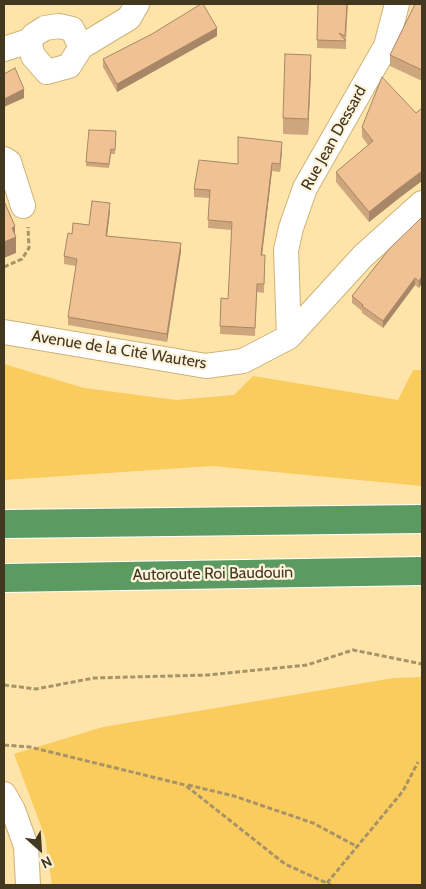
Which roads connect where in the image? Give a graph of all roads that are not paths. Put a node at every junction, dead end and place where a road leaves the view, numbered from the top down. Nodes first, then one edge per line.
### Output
1 (137, 4) edge
2 (397, 4) edge
3 (29, 41) junction
4 (81, 47) junction
5 (4, 49) edge
6 (4, 159) edge
7 (422, 203) edge
8 (23, 206) road end
9 (4, 332) edge
10 (289, 337) junction
11 (422, 519) edge
12 (4, 524) edge
13 (422, 571) edge
14 (4, 578) edge
15 (4, 794) edge
16 (28, 885) edge

1 - 4 street
2 - 10 street, Rue Jean Dessard
3 - 4 street
3 - 4 street
3 - 5 street
6 - 8 street
7 - 10 street
9 - 10 street, Avenue de la Cité Wauters
11 - 12 highway
13 - 14 highway, Autoroute Roi Baudouin
15 - 16 street

